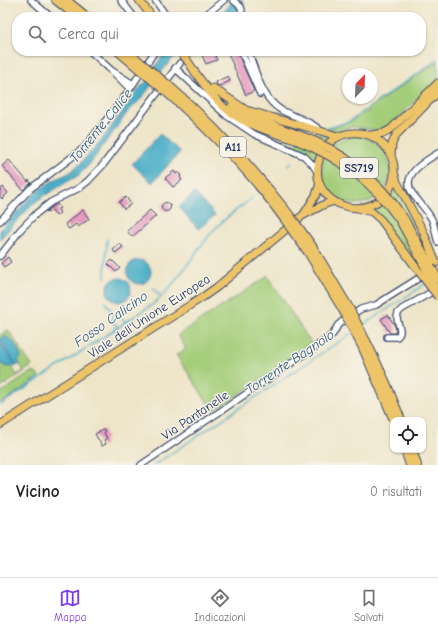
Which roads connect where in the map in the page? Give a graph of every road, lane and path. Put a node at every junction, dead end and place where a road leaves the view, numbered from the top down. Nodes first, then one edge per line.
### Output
1 (31, 0) edge
2 (56, 0) edge
3 (66, 0) edge
4 (121, 0) edge
5 (139, 0) edge
6 (155, 0) edge
7 (224, 0) edge
8 (233, 0) edge
9 (45, 12) edge
10 (71, 12) edge
11 (80, 12) edge
12 (130, 12) edge
13 (148, 12) edge
14 (163, 12) edge
15 (210, 12) edge
16 (241, 12) edge
17 (96, 56) edge
18 (126, 56) edge
19 (131, 56) edge
20 (152, 56) edge
21 (243, 56) edge
22 (250, 56) edge
23 (187, 58) edge
24 (139, 65) junction
25 (175, 68) junction
26 (111, 70) junction
27 (133, 84) junction
28 (438, 84) edge
29 (213, 88) junction
30 (130, 90) junction
31 (438, 92) edge
32 (260, 94) dead end
33 (226, 109) junction
34 (238, 123) junction
35 (323, 132) junction
36 (369, 135) junction
37 (338, 136) junction
38 (299, 138) junction
39 (329, 143) dead end
40 (438, 153) edge
41 (391, 156) junction
42 (320, 158) dead end
43 (394, 171) junction
44 (318, 173) junction
45 (320, 182) junction
46 (389, 190) dead end
47 (334, 201) junction
48 (377, 202) dead end
49 (357, 208) junction
50 (302, 216) junction
51 (0, 221) edge
52 (438, 242) edge
53 (0, 256) edge
54 (428, 270) edge
55 (438, 278) edge
56 (438, 292) edge
57 (430, 293) dead end
58 (438, 297) edge
59 (387, 337) dead end
60 (365, 346) junction
61 (393, 417) edge
62 (400, 417) edge
63 (0, 425) edge
64 (406, 453) edge
65 (413, 453) edge
66 (141, 465) edge
67 (410, 465) edge
68 (417, 465) edge

1 - 9 street
2 - 10 highway
3 - 11 highway
4 - 12 street
5 - 13 main road
6 - 14 street
7 - 15 street
8 - 16 street
17 - 26 street
18 - 24 highway, A11
19 - 24 highway, A11
20 - 27 street
21 - 32 street
22 - 35 street
23 - 25 street
23 - 29 main road, SS719
23 - 33 main road, SS719
24 - 60 highway, A11, bridge
25 - 34 street
25 - 53 street
26 - 27 street
26 - 30 street
27 - 30 street
28 - 36 main road
29 - 35 main road
29 - 38 main road, SS719
30 - 51 street
31 - 41 main road
33 - 34 main road
33 - 38 main road, SS719
34 - 44 street
35 - 37 main road
36 - 37 main road
36 - 41 main road
37 - 39 main road
38 - 54 main road, SS719, bridge
40 - 52 street
41 - 43 main road
42 - 44 main road
43 - 46 main road
43 - 54 main road
44 - 45 main road
45 - 47 main road
45 - 50 main road, Viale dell'Unione Europea
47 - 49 main road
47 - 50 main road, Viale dell'Unione Europea
48 - 49 main road
49 - 54 main road
50 - 63 main road, Viale dell'Unione Europea
54 - 55 main road, SS719, bridge
54 - 56 main road, SS719, bridge
54 - 58 main road, bridge
54 - 66 street, Via Pantanelle
57 - 59 street
60 - 61 highway, A11
60 - 62 highway, A11
64 - 67 highway
65 - 68 highway

